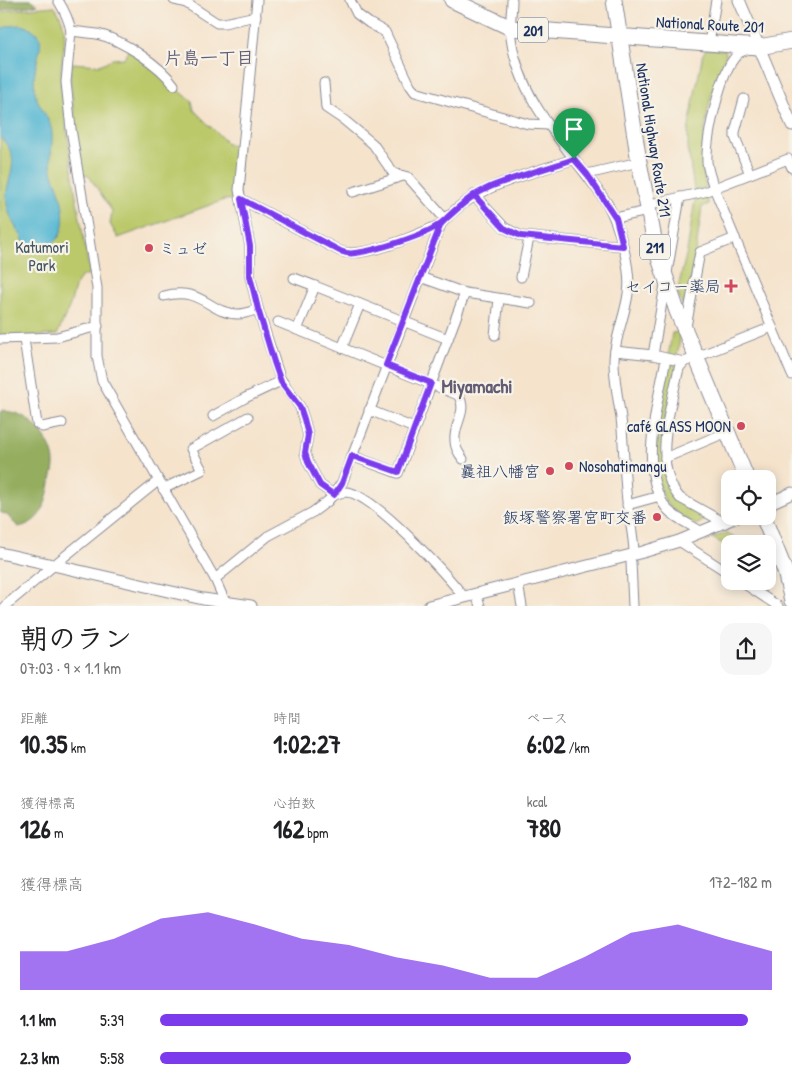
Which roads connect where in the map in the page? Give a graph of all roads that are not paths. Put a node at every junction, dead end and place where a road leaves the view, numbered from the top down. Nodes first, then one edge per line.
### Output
1 (58, 0) edge
2 (174, 0) edge
3 (257, 0) edge
4 (350, 0) edge
5 (452, 0) edge
6 (512, 0) edge
7 (614, 0) edge
8 (716, 0) edge
9 (739, 0) edge
10 (256, 16) junction
11 (510, 28) junction
12 (70, 31) junction
13 (620, 36) junction
14 (792, 41) edge
15 (709, 44) junction
16 (763, 47) junction
17 (324, 83) dead end
18 (174, 85) dead end
19 (744, 99) dead end
20 (549, 125) junction
21 (792, 125) edge
22 (574, 159) junction
23 (639, 162) junction
24 (792, 168) edge
25 (587, 174) junction
26 (750, 174) junction
27 (403, 176) junction
28 (714, 188) junction
29 (353, 192) dead end
30 (474, 195) junction
31 (680, 197) junction
32 (241, 199) junction
33 (647, 208) junction
34 (616, 218) junction
35 (443, 221) junction
36 (529, 238) junction
37 (735, 238) junction
38 (623, 246) junction
39 (420, 277) junction
40 (521, 277) dead end
41 (294, 278) dead end
42 (666, 279) junction
43 (315, 286) junction
44 (465, 293) junction
45 (164, 296) dead end
46 (500, 298) junction
47 (532, 300) dead end
48 (360, 304) junction
49 (258, 309) junction
50 (404, 321) junction
51 (278, 322) dead end
52 (98, 326) junction
53 (772, 327) junction
54 (298, 330) junction
55 (685, 331) junction
56 (495, 335) dead end
57 (0, 339) edge
58 (24, 339) junction
59 (448, 339) junction
60 (342, 348) junction
61 (615, 351) junction
62 (653, 355) junction
63 (666, 359) junction
64 (691, 360) junction
65 (386, 365) junction
66 (792, 375) edge
67 (281, 382) junction
68 (431, 383) junction
69 (369, 410) junction
70 (213, 416) dead end
71 (248, 417) dead end
72 (62, 423) dead end
73 (414, 428) junction
74 (727, 432) junction
75 (352, 456) junction
76 (666, 458) junction
77 (463, 459) dead end
78 (744, 470) edge
79 (158, 481) junction
80 (164, 489) junction
81 (792, 493) edge
82 (334, 495) junction
83 (660, 496) junction
84 (776, 500) edge
85 (628, 505) junction
86 (721, 521) edge
87 (721, 525) edge
88 (768, 525) edge
89 (702, 532) junction
90 (679, 541) junction
91 (0, 553) edge
92 (633, 558) junction
93 (53, 566) junction
94 (787, 566) edge
95 (721, 568) edge
96 (215, 580) junction
97 (518, 584) junction
98 (754, 590) edge
99 (476, 594) junction
100 (464, 597) junction
101 (792, 601) edge
102 (203, 602) edge
103 (226, 602) junction
104 (5, 606) edge
105 (251, 606) edge
106 (429, 606) edge
107 (480, 606) edge
108 (522, 606) edge
109 (633, 606) edge
110 (778, 606) edge

1 - 12 street
2 - 10 street
3 - 10 street
4 - 20 street
5 - 11 highway, National Route 201 / 201
6 - 11 street
7 - 13 highway, National Highway Route 211 / 211
8 - 15 street
9 - 16 street
10 - 32 street
11 - 13 highway, National Route 201 / 201
11 - 20 street
12 - 18 street
12 - 52 street
13 - 15 highway, National Route 201 / 201
13 - 23 highway, National Highway Route 211 / 211
14 - 16 highway, National Route 201 / 201
15 - 16 highway, National Route 201 / 201
16 - 21 street
16 - 28 street
17 - 27 street
19 - 26 street
20 - 22 street
22 - 25 street
22 - 30 street
23 - 25 street
23 - 33 highway, National Highway Route 211 / 211
24 - 26 street
25 - 34 street
26 - 28 street
27 - 29 street
27 - 35 street
28 - 31 street
28 - 37 street
30 - 35 street
30 - 36 street
31 - 33 street
31 - 42 street
32 - 35 street
32 - 49 street
33 - 34 street
33 - 42 highway, National Highway Route 211 / 211
34 - 38 street
35 - 39 street
36 - 38 street
36 - 40 street
37 - 53 street
37 - 55 street
38 - 61 street
39 - 44 street
39 - 50 street
41 - 43 street
42 - 55 highway, National Highway Route 211 / 211
42 - 62 street
43 - 48 street
43 - 54 street
44 - 46 street
44 - 59 street
45 - 49 street
46 - 47 street
46 - 56 street
48 - 50 street
48 - 60 street
49 - 67 street
50 - 59 street
50 - 65 street
51 - 54 street
52 - 58 street
52 - 79 street
53 - 64 street
53 - 66 street
54 - 60 street
55 - 64 highway, National Highway Route 211 / 211
57 - 58 street
58 - 72 street
59 - 68 street
60 - 65 street
61 - 62 street
61 - 85 street
62 - 63 street
63 - 64 street
63 - 83 street
64 - 74 highway, National Highway Route 211 / 211
64 - 76 street
65 - 68 street
65 - 69 street
67 - 70 street
67 - 82 street
68 - 73 street
68 - 77 street
69 - 73 street
69 - 75 street
71 - 80 street
73 - 75 street
74 - 76 street
74 - 78 highway, National Highway Route 211 / 211
75 - 82 street
76 - 86 street
79 - 80 street
79 - 93 street
80 - 96 street
81 - 84 street
82 - 96 street
82 - 100 street
83 - 85 street
83 - 89 street
85 - 92 street
87 - 89 street
88 - 94 highway
89 - 90 street
90 - 92 street
90 - 95 street
91 - 93 street
92 - 97 street
92 - 109 street
93 - 102 street
93 - 104 street
94 - 101 highway
96 - 103 street
97 - 99 street
97 - 108 street
98 - 110 street
99 - 100 street
99 - 107 street
100 - 106 street
102 - 103 street
103 - 105 street

